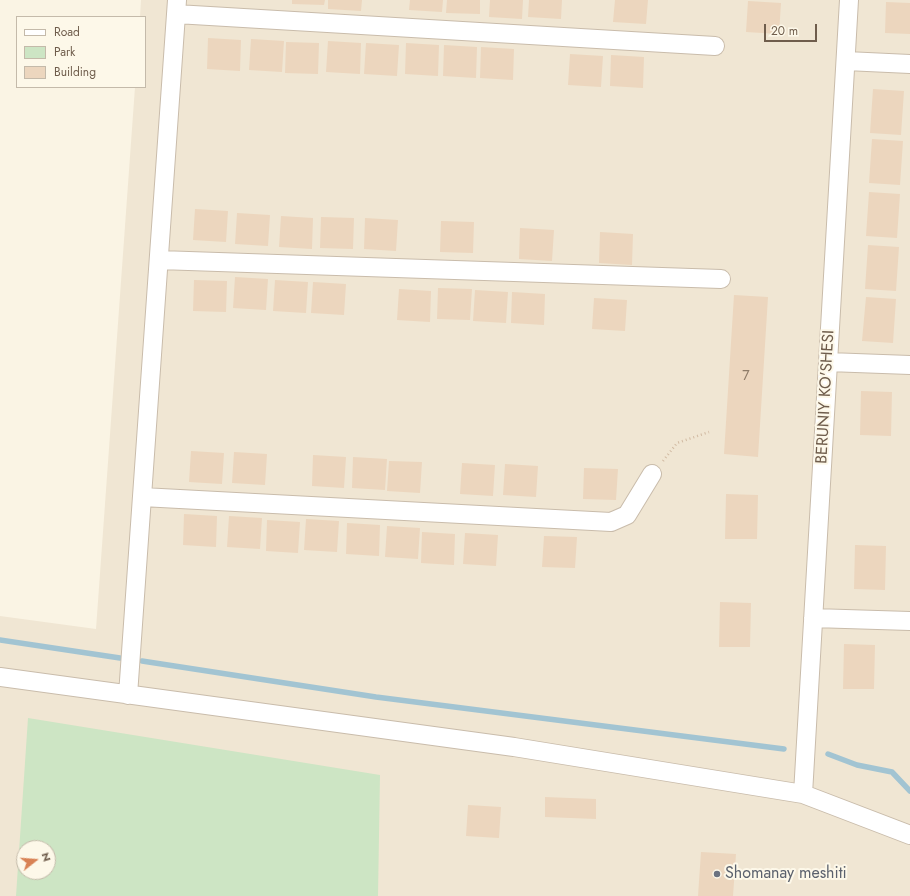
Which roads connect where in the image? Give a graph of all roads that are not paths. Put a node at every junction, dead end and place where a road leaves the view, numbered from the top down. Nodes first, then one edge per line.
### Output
1 (849, 0) edge
2 (177, 7) edge
3 (716, 46) dead end
4 (846, 62) junction
5 (910, 64) edge
6 (159, 260) junction
7 (721, 279) dead end
8 (828, 362) junction
9 (910, 365) edge
10 (652, 474) road end
11 (142, 497) junction
12 (814, 618) junction
13 (910, 621) edge
14 (0, 678) edge
15 (128, 695) junction
16 (803, 794) junction
17 (910, 835) edge

1 - 4 street, BERUNIY KO'SHESI
2 - 3 street
2 - 6 street
4 - 5 street
4 - 8 street, BERUNIY KO'SHESI
6 - 7 street
6 - 11 street
8 - 9 street
8 - 12 street, BERUNIY KO'SHESI
10 - 11 street
11 - 15 street
12 - 13 street
12 - 16 street, BERUNIY KO'SHESI
14 - 15 street
15 - 16 street
16 - 17 street

